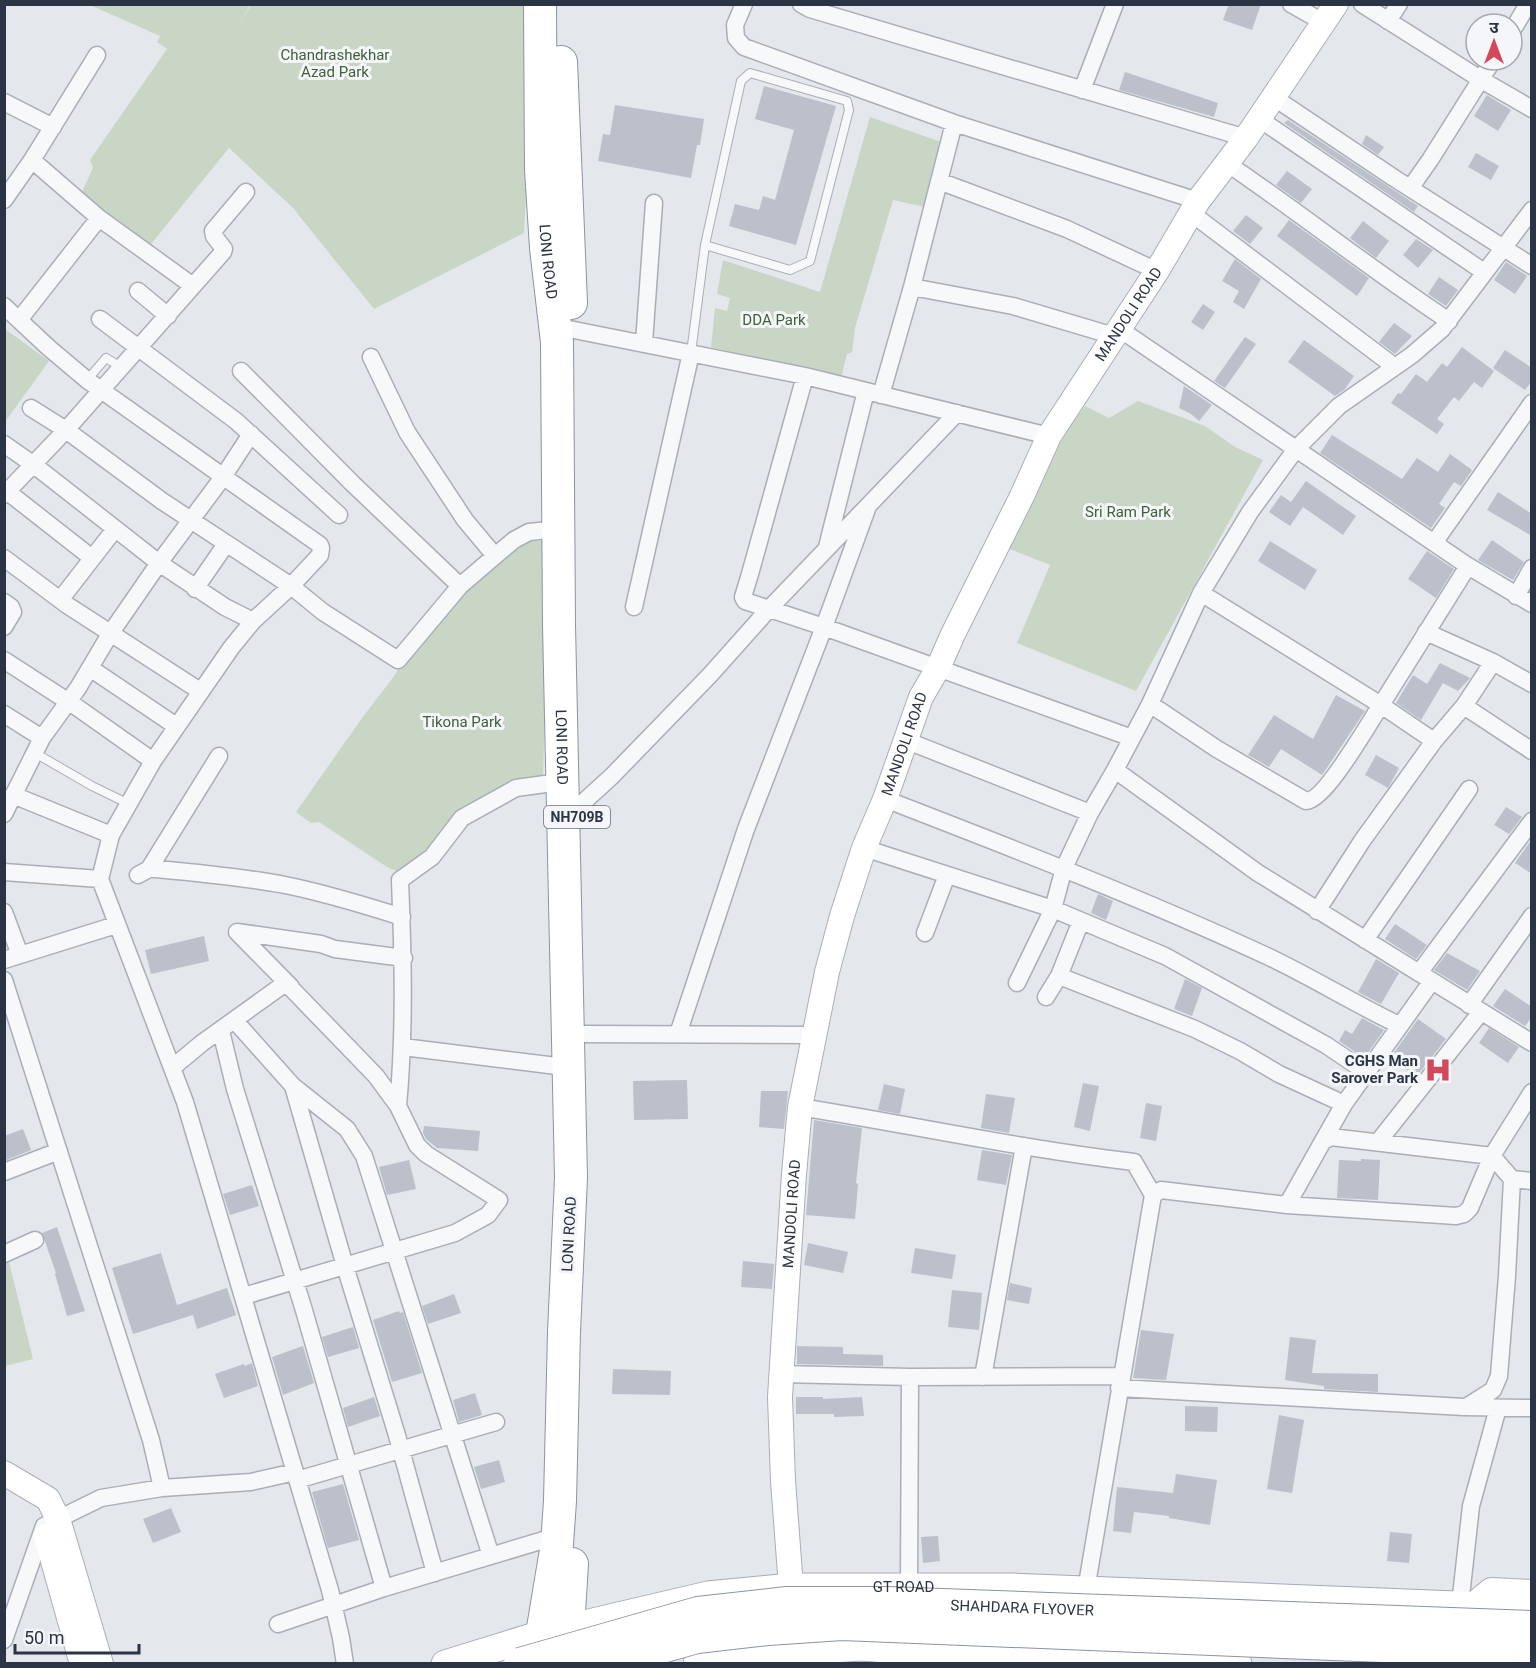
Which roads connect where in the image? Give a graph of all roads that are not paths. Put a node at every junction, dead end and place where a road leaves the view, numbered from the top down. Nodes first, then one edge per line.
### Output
1 (540, 4) edge
2 (558, 4) edge
3 (744, 4) edge
4 (801, 4) edge
5 (1115, 4) edge
6 (1291, 4) edge
7 (1362, 4) edge
8 (1399, 4) edge
9 (827, 9) edge
10 (1330, 13) edge
11 (1388, 21) junction
12 (97, 55) dead end
13 (1484, 72) edge
14 (1480, 79) junction
15 (1082, 90) junction
16 (1273, 97) junction
17 (4, 102) edge
18 (1532, 109) edge
19 (1258, 118) junction
20 (954, 123) junction
21 (53, 127) junction
22 (1246, 138) junction
23 (32, 160) junction
24 (1228, 164) junction
25 (939, 181) junction
26 (1411, 187) junction
27 (246, 192) dead end
28 (4, 200) edge
29 (654, 203) dead end
30 (1194, 207) junction
31 (1532, 210) edge
32 (99, 218) junction
33 (705, 245) junction
34 (1503, 247) junction
35 (1532, 266) edge
36 (1157, 271) junction
37 (1484, 272) junction
38 (194, 286) junction
39 (912, 287) junction
40 (138, 291) dead end
41 (4, 306) edge
42 (168, 316) junction
43 (100, 319) dead end
44 (19, 320) junction
45 (1449, 321) junction
46 (563, 327) junction
47 (1116, 332) junction
48 (644, 343) junction
49 (139, 348) junction
50 (691, 353) junction
51 (371, 357) dead end
52 (1395, 367) junction
53 (241, 371) dead end
54 (805, 376) junction
55 (94, 385) junction
56 (874, 393) junction
57 (1532, 404) edge
58 (32, 408) dead end
59 (957, 413) junction
60 (66, 430) junction
61 (251, 434) junction
62 (1049, 436) junction
63 (4, 444) edge
64 (1296, 449) junction
65 (34, 465) junction
66 (223, 477) junction
67 (6, 492) edge
68 (867, 509) junction
69 (339, 515) dead end
70 (191, 519) junction
71 (115, 528) junction
72 (558, 528) junction
73 (1434, 543) junction
74 (226, 544) junction
75 (827, 549) junction
76 (495, 556) junction
77 (4, 558) edge
78 (92, 558) junction
79 (159, 564) junction
80 (1468, 566) junction
81 (1532, 568) edge
82 (291, 586) junction
83 (460, 586) junction
84 (195, 589) junction
85 (1201, 593) junction
86 (1516, 596) junction
87 (60, 600) junction
88 (4, 602) edge
89 (1532, 604) edge
90 (634, 607) dead end
91 (768, 610) junction
92 (253, 621) junction
93 (4, 627) edge
94 (824, 627) junction
95 (1426, 632) junction
96 (110, 634) junction
97 (4, 660) edge
98 (1493, 662) junction
99 (90, 668) junction
100 (938, 668) junction
101 (1532, 684) edge
102 (200, 691) junction
103 (69, 702) junction
104 (1150, 704) junction
105 (1381, 705) junction
106 (1464, 706) junction
107 (4, 714) edge
108 (176, 726) junction
109 (42, 738) junction
110 (1132, 738) junction
111 (905, 740) junction
112 (1434, 741) junction
113 (1532, 751) edge
114 (35, 753) junction
115 (219, 756) dead end
116 (153, 761) junction
117 (1114, 770) junction
118 (1469, 789) dead end
119 (572, 790) junction
120 (13, 795) junction
121 (885, 799) junction
122 (127, 803) junction
123 (1090, 813) junction
124 (4, 814) edge
125 (1532, 821) edge
126 (111, 835) junction
127 (864, 848) junction
128 (1064, 868) junction
129 (4, 872) edge
130 (947, 875) junction
131 (100, 879) junction
132 (1053, 909) junction
133 (1317, 911) junction
134 (4, 912) edge
135 (1532, 916) edge
136 (402, 917) junction
137 (1080, 921) junction
138 (116, 925) junction
139 (925, 933) dead end
140 (1365, 940) junction
141 (12, 958) edge
142 (404, 958) junction
143 (1059, 976) junction
144 (1425, 977) junction
145 (4, 981) edge
146 (1017, 984) dead end
147 (291, 987) junction
148 (1046, 996) dead end
149 (1475, 1009) junction
150 (1399, 1025) junction
151 (228, 1026) junction
152 (581, 1034) junction
153 (678, 1034) junction
154 (815, 1035) junction
155 (1532, 1042) edge
156 (403, 1047) junction
157 (575, 1066) junction
158 (172, 1068) junction
159 (1366, 1072) junction
160 (293, 1086) junction
161 (1532, 1092) edge
162 (1344, 1104) junction
163 (398, 1106) junction
164 (800, 1107) junction
165 (1323, 1141) junction
166 (1378, 1142) junction
167 (1024, 1146) junction
168 (59, 1151) junction
169 (1492, 1156) junction
170 (4, 1172) edge
171 (1512, 1179) junction
172 (1532, 1181) edge
173 (1153, 1195) junction
174 (1287, 1205) junction
175 (35, 1240) dead end
176 (394, 1251) junction
177 (4, 1254) edge
178 (345, 1266) junction
179 (295, 1281) junction
180 (244, 1296) junction
181 (781, 1374) junction
182 (910, 1377) junction
183 (983, 1377) junction
184 (1120, 1382) junction
185 (1464, 1407) junction
186 (1498, 1408) junction
187 (1532, 1408) edge
188 (496, 1422) dead end
189 (453, 1436) junction
190 (401, 1450) junction
191 (349, 1466) junction
192 (4, 1473) edge
193 (296, 1476) junction
194 (4, 1478) edge
195 (162, 1488) junction
196 (51, 1523) junction
197 (557, 1536) junction
198 (491, 1556) junction
199 (435, 1573) junction
200 (909, 1586) junction
201 (791, 1587) junction
202 (1012, 1587) junction
203 (384, 1588) junction
204 (1086, 1590) junction
205 (1532, 1592) edge
206 (334, 1604) junction
207 (1466, 1606) junction
208 (1532, 1608) edge
209 (278, 1624) dead end
210 (1532, 1627) edge
211 (555, 1631) junction
212 (4, 1640) edge
213 (1532, 1652) edge
214 (901, 1657) edge
215 (1064, 1660) edge
216 (1006, 1661) edge
217 (1173, 1662) edge
218 (82, 1664) edge
219 (101, 1664) edge
220 (345, 1664) edge
221 (446, 1664) edge
222 (520, 1664) edge
223 (601, 1664) edge
224 (697, 1664) edge
225 (1238, 1664) edge

1 - 46 highway, LONI ROAD / NH709B
2 - 46 highway, LONI ROAD / NH709B
3 - 20 street
4 - 9 street
5 - 15 street
6 - 10 street
7 - 11 street
8 - 11 street
9 - 15 street
10 - 16 street, MANDOLI ROAD
11 - 14 street
12 - 21 street
13 - 14 street
14 - 18 street
14 - 26 street
15 - 22 street
16 - 19 street, MANDOLI ROAD
16 - 26 street
17 - 21 street
19 - 22 street, MANDOLI ROAD
19 - 37 street
20 - 25 street
20 - 30 street
21 - 23 street
22 - 24 street, MANDOLI ROAD
23 - 28 street
23 - 32 street
24 - 30 street, MANDOLI ROAD
24 - 45 street
25 - 36 street
25 - 39 street
26 - 34 street
27 - 38 street
29 - 48 street
30 - 36 street, MANDOLI ROAD
30 - 52 street
31 - 34 street
32 - 38 street
32 - 44 street
33 - 33 lane
33 - 50 lane
34 - 35 street
34 - 37 street
36 - 47 street, MANDOLI ROAD
37 - 45 street
38 - 42 street
39 - 47 street
39 - 56 street
40 - 42 street
41 - 44 street
42 - 49 street
43 - 49 street
44 - 55 street
45 - 52 street
46 - 48 street
46 - 72 highway, LONI ROAD / NH709B
46 - 119 highway, LONI ROAD / NH709B
47 - 62 street, MANDOLI ROAD
47 - 64 street
48 - 50 street
49 - 55 street
49 - 61 street
50 - 54 street
50 - 90 street
51 - 76 street
52 - 64 street
53 - 83 street
54 - 56 street
54 - 91 street
55 - 60 street
55 - 66 street
56 - 59 street
56 - 75 street
57 - 73 street
58 - 60 street
59 - 62 street
59 - 68 street
60 - 65 street
60 - 70 street
61 - 66 street
61 - 69 street
62 - 100 street, MANDOLI ROAD
63 - 65 street
64 - 73 street
64 - 85 street
65 - 67 street
65 - 71 street
66 - 70 street
66 - 82 street
67 - 78 street
68 - 75 street
68 - 94 street
70 - 74 street
70 - 79 street
71 - 78 street
71 - 79 street
72 - 76 street
72 - 119 highway, LONI ROAD / NH709B
73 - 80 street
74 - 82 street
74 - 84 street
75 - 91 street
76 - 83 street
77 - 87 street
78 - 87 street
79 - 84 street
79 - 96 street
80 - 86 street
80 - 95 street
81 - 86 street
82 - 83 street
82 - 92 street
84 - 92 street
85 - 104 street
85 - 105 street
86 - 89 street
87 - 96 street
88 - 93 street
91 - 94 street
91 - 119 street
92 - 102 street
94 - 100 street
94 - 153 street
95 - 98 street
95 - 105 street
96 - 99 street
96 - 102 street
97 - 103 street
98 - 101 street
98 - 106 street
99 - 103 street
99 - 108 street
100 - 110 street
100 - 111 street, MANDOLI ROAD
102 - 108 street
103 - 109 street
103 - 116 street
104 - 105 street
104 - 110 street
105 - 112 street
106 - 112 street
106 - 113 street
107 - 109 street
108 - 116 street
109 - 114 street
110 - 117 street
111 - 121 street, MANDOLI ROAD
111 - 123 street
112 - 133 street
114 - 120 street
114 - 122 lane
115 - 136 street
116 - 122 street
117 - 123 street
117 - 133 street
118 - 140 street
119 - 136 street
119 - 152 highway, LONI ROAD / NH709B
119 - 157 highway, LONI ROAD / NH709B
120 - 124 street
120 - 126 street
121 - 127 street, MANDOLI ROAD
121 - 128 street
122 - 126 street
123 - 128 street
125 - 144 street
126 - 131 street
127 - 130 street
127 - 154 street, MANDOLI ROAD
128 - 132 street
128 - 150 street
129 - 131 street
130 - 132 street
130 - 139 street
131 - 138 street
132 - 137 street
132 - 146 street
133 - 140 street
134 - 141 street
135 - 149 street
136 - 142 street
137 - 143 street
137 - 159 street
138 - 141 street
138 - 158 street
140 - 144 street
142 - 147 street
142 - 156 street
143 - 148 street
143 - 162 street
144 - 149 street
144 - 150 street
145 - 168 street
147 - 151 street
147 - 163 street
149 - 155 street
149 - 166 street
150 - 159 street
151 - 158 street
151 - 160 street
151 - 179 street
152 - 153 street
152 - 157 highway, LONI ROAD / NH709B
153 - 154 street
154 - 164 street, MANDOLI ROAD
156 - 157 street
156 - 163 street
157 - 197 highway, LONI ROAD / NH709B
157 - 211 highway, LONI ROAD / NH709B
158 - 180 street
159 - 162 street
160 - 176 street
160 - 178 street
161 - 169 street
162 - 165 street
163 - 176 street
164 - 167 street
164 - 181 street, MANDOLI ROAD
165 - 166 street
165 - 174 street
166 - 169 street
167 - 173 street
167 - 183 street
168 - 170 street
168 - 195 street
169 - 171 street
169 - 174 street
171 - 172 street
171 - 185 street
173 - 174 street
173 - 184 street
175 - 177 street
176 - 178 street
176 - 189 street
178 - 179 street
178 - 190 street
179 - 180 street
179 - 191 street
180 - 193 street
181 - 182 street
181 - 201 street, MANDOLI ROAD
182 - 183 street
182 - 200 street
183 - 184 street
184 - 185 street
184 - 204 street
185 - 186 street
186 - 187 street
186 - 207 street
188 - 189 street
189 - 190 street
189 - 198 street
190 - 191 street
190 - 199 street
191 - 193 street
191 - 203 street
192 - 196 street
193 - 195 street
193 - 206 street
194 - 196 street
195 - 196 street
196 - 212 street
196 - 218 street
196 - 219 street
197 - 198 street
197 - 211 highway, LONI ROAD / NH709B
198 - 199 street
199 - 203 street
200 - 201 main road, GT ROAD
200 - 202 main road, GT ROAD
201 - 211 main road, GT ROAD
202 - 204 main road, GT ROAD
202 - 216 street
203 - 206 street
204 - 207 main road, GT ROAD
205 - 207 street
206 - 209 street
206 - 220 street
207 - 208 main road
210 - 222 highway, SHAHDARA FLYOVER, bridge
211 - 221 main road, GT ROAD
213 - 223 highway, SHAHDARA FLYOVER, bridge
214 - 216 main road
214 - 224 main road
215 - 216 main road
215 - 217 main road
217 - 225 main road

